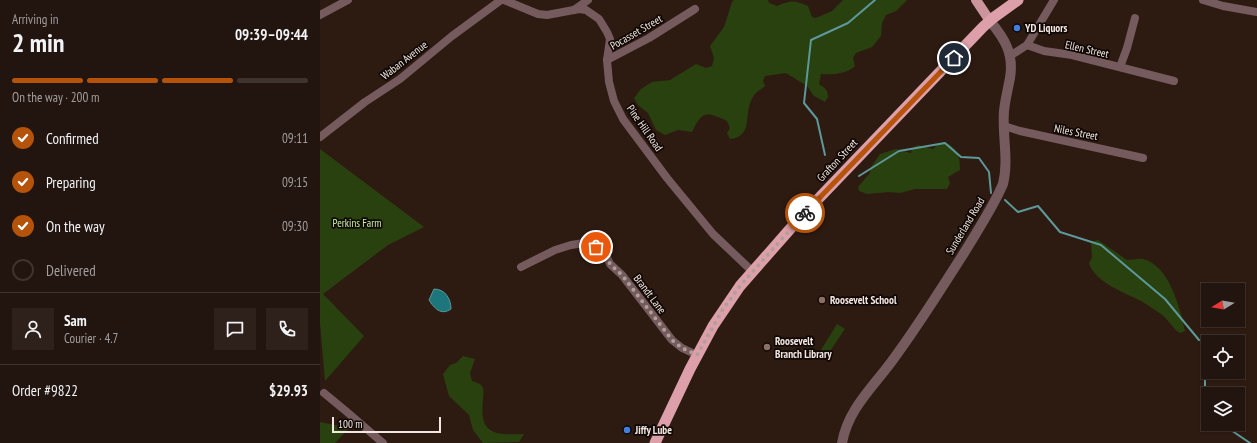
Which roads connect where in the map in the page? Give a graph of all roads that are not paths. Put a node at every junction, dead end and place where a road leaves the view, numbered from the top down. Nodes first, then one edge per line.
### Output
1 (348, 0) edge
2 (502, 0) edge
3 (588, 0) edge
4 (976, 0) edge
5 (1018, 0) edge
6 (1054, 0) edge
7 (1203, 0) edge
8 (695, 9) dead end
9 (574, 10) junction
10 (1257, 12) edge
11 (320, 16) edge
12 (1135, 18) dead end
13 (990, 21) junction
14 (1027, 45) junction
15 (1010, 56) junction
16 (607, 60) junction
17 (1120, 67) junction
18 (1174, 81) dead end
19 (1004, 126) junction
20 (320, 136) edge
21 (1144, 158) dead end
22 (521, 267) dead end
23 (752, 271) junction
24 (697, 355) junction
25 (324, 393) dead end
26 (383, 443) edge
27 (655, 443) edge
28 (842, 443) edge

1 - 11 street
2 - 9 street, Pine Hill Road
2 - 20 street, Waban Avenue
3 - 9 street
4 - 13 main road, Sunderland Road
5 - 13 highway, Grafton Street
6 - 14 street
7 - 10 street
8 - 16 street, Pocasset Street
9 - 16 street, Pine Hill Road
12 - 17 street, Ellen Street
13 - 15 street, Sunderland Road
13 - 23 highway, Grafton Street
14 - 15 street
14 - 17 street, Ellen Street
15 - 19 street, Sunderland Road
16 - 23 street, Pine Hill Road
17 - 18 street, Ellen Street
19 - 21 street, Niles Street
19 - 28 street, Sunderland Road
22 - 24 street, Brandt Lane
23 - 24 highway, Grafton Street
24 - 27 highway, Grafton Street
25 - 26 street

